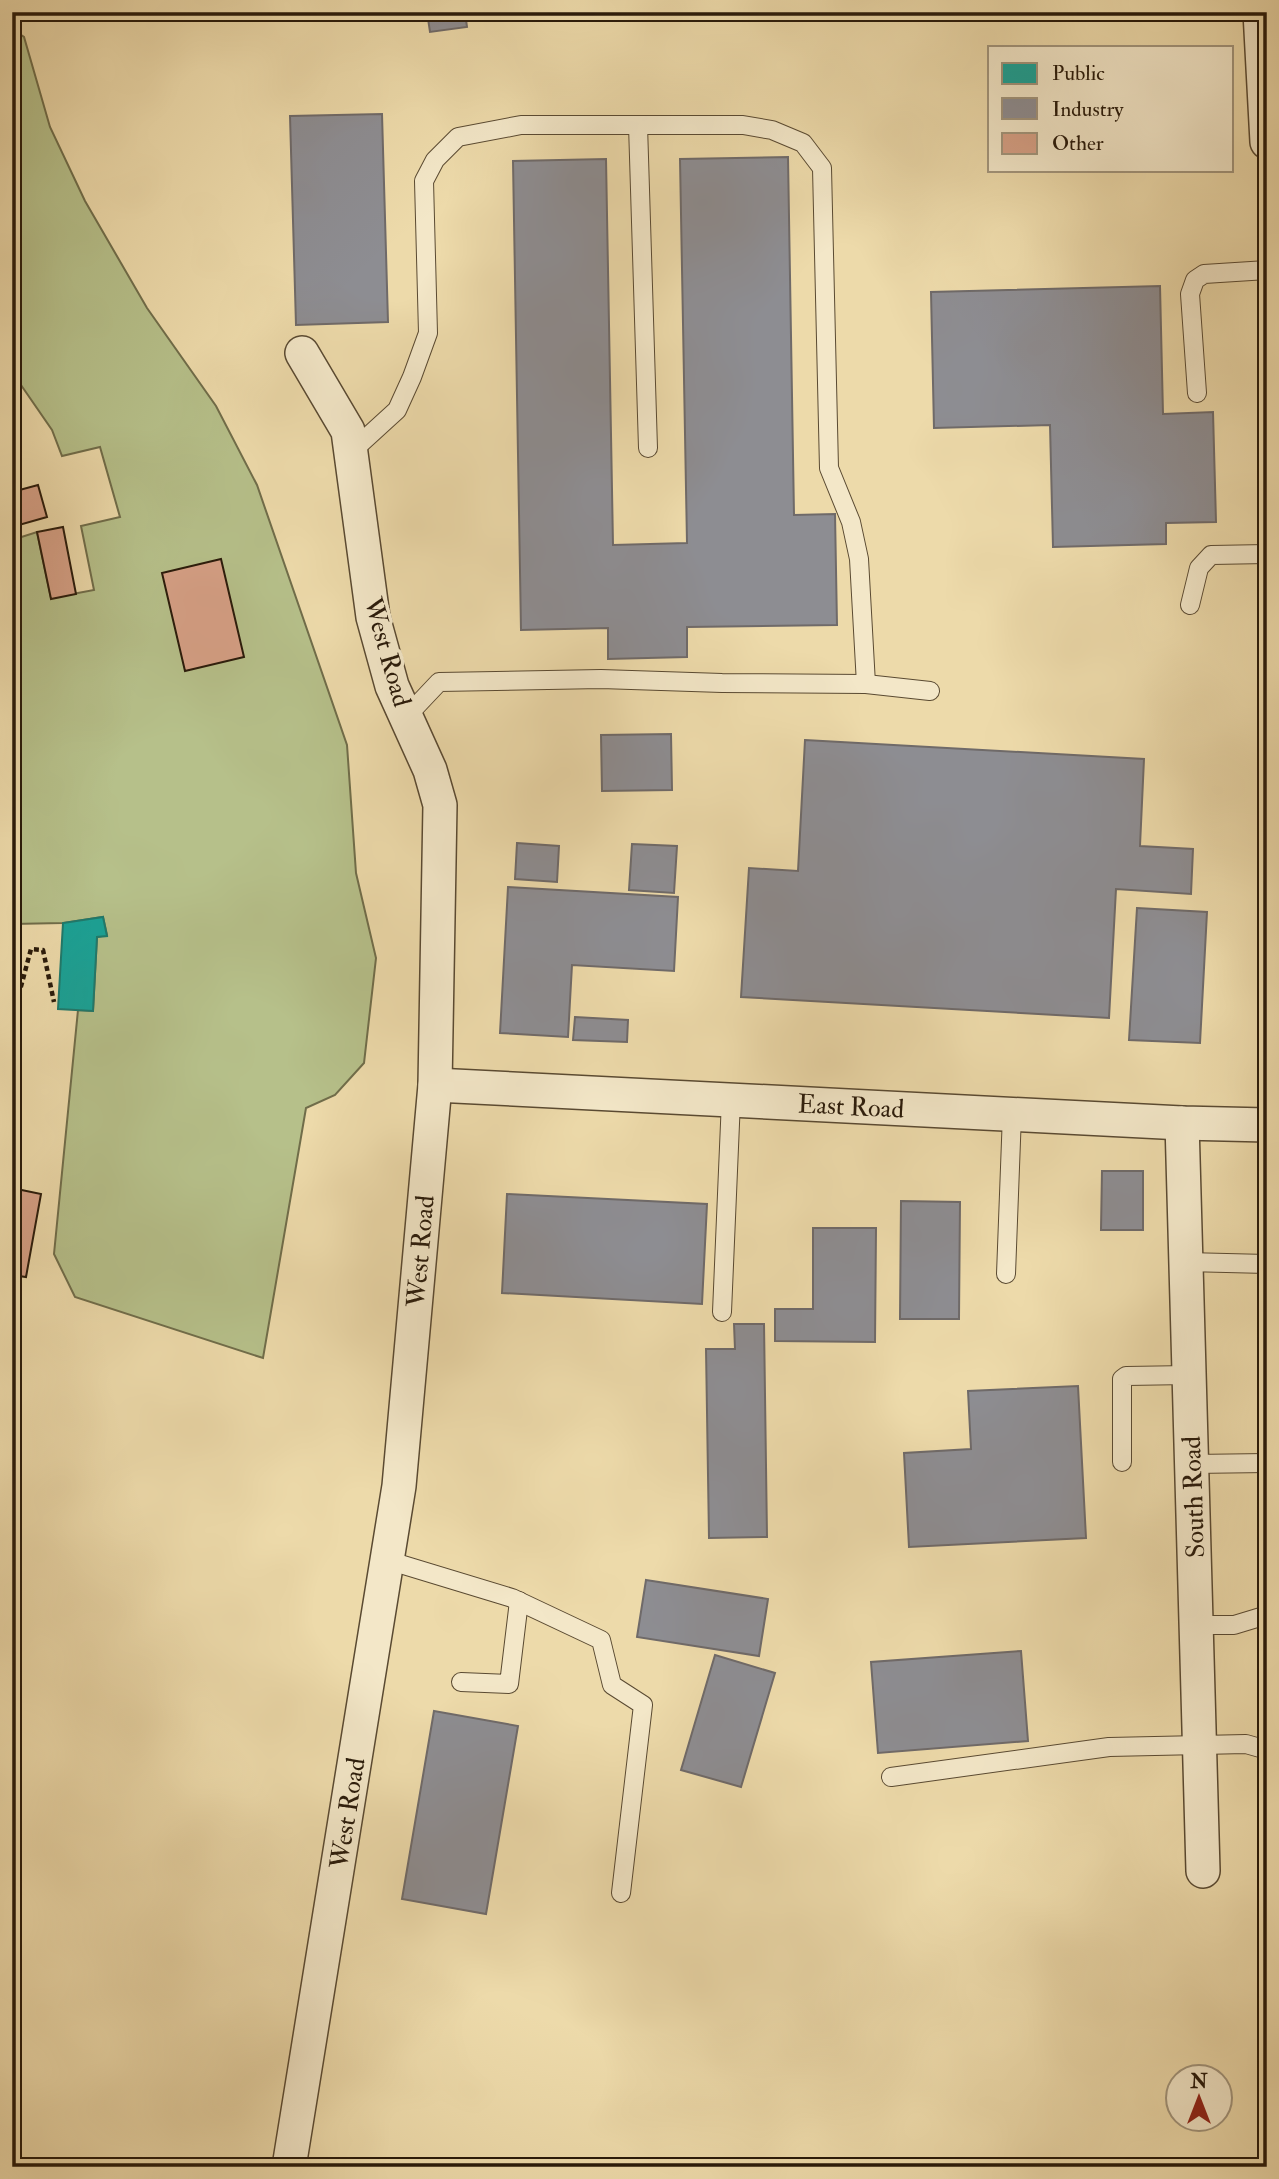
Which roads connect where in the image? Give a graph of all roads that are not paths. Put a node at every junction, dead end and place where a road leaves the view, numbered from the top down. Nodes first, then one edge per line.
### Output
1 (1260, 12) edge
2 (638, 125) junction
3 (1267, 142) edge
4 (1267, 270) edge
5 (302, 353) dead end
6 (1197, 393) dead end
7 (649, 448) dead end
8 (351, 452) junction
9 (1267, 554) edge
10 (1190, 605) dead end
11 (866, 684) junction
12 (930, 691) dead end
13 (405, 717) junction
14 (435, 1084) junction
15 (730, 1100) junction
16 (1012, 1114) junction
17 (1182, 1123) junction
18 (1267, 1125) edge
19 (1186, 1262) junction
20 (1267, 1264) edge
21 (1006, 1274) dead end
22 (722, 1312) dead end
23 (1189, 1375) junction
24 (1122, 1462) dead end
25 (1267, 1463) edge
26 (1192, 1464) junction
27 (387, 1560) junction
28 (519, 1601) junction
29 (1267, 1615) edge
30 (1196, 1625) junction
31 (461, 1682) dead end
32 (1200, 1746) junction
33 (1267, 1749) edge
34 (891, 1777) dead end
35 (1203, 1871) dead end
36 (621, 1892) dead end
37 (289, 2167) edge

1 - 3 street
2 - 7 lane
2 - 8 lane
2 - 11 lane
4 - 6 lane
5 - 8 street, West Road
8 - 13 street, West Road
9 - 10 lane
11 - 12 lane
11 - 13 lane
13 - 14 street, West Road
14 - 15 street, East Road
14 - 27 street, West Road
15 - 16 street, East Road
15 - 22 lane
16 - 17 street, East Road
16 - 21 lane
17 - 18 street, East Road
17 - 19 street, South Road
19 - 20 lane
19 - 23 street, South Road
23 - 24 lane
23 - 26 street, South Road
25 - 26 lane
26 - 30 street, South Road
27 - 28 lane
27 - 37 street, West Road
28 - 31 lane
28 - 36 lane
29 - 30 lane
30 - 32 street, South Road
32 - 33 lane
32 - 34 lane
32 - 35 street, South Road

